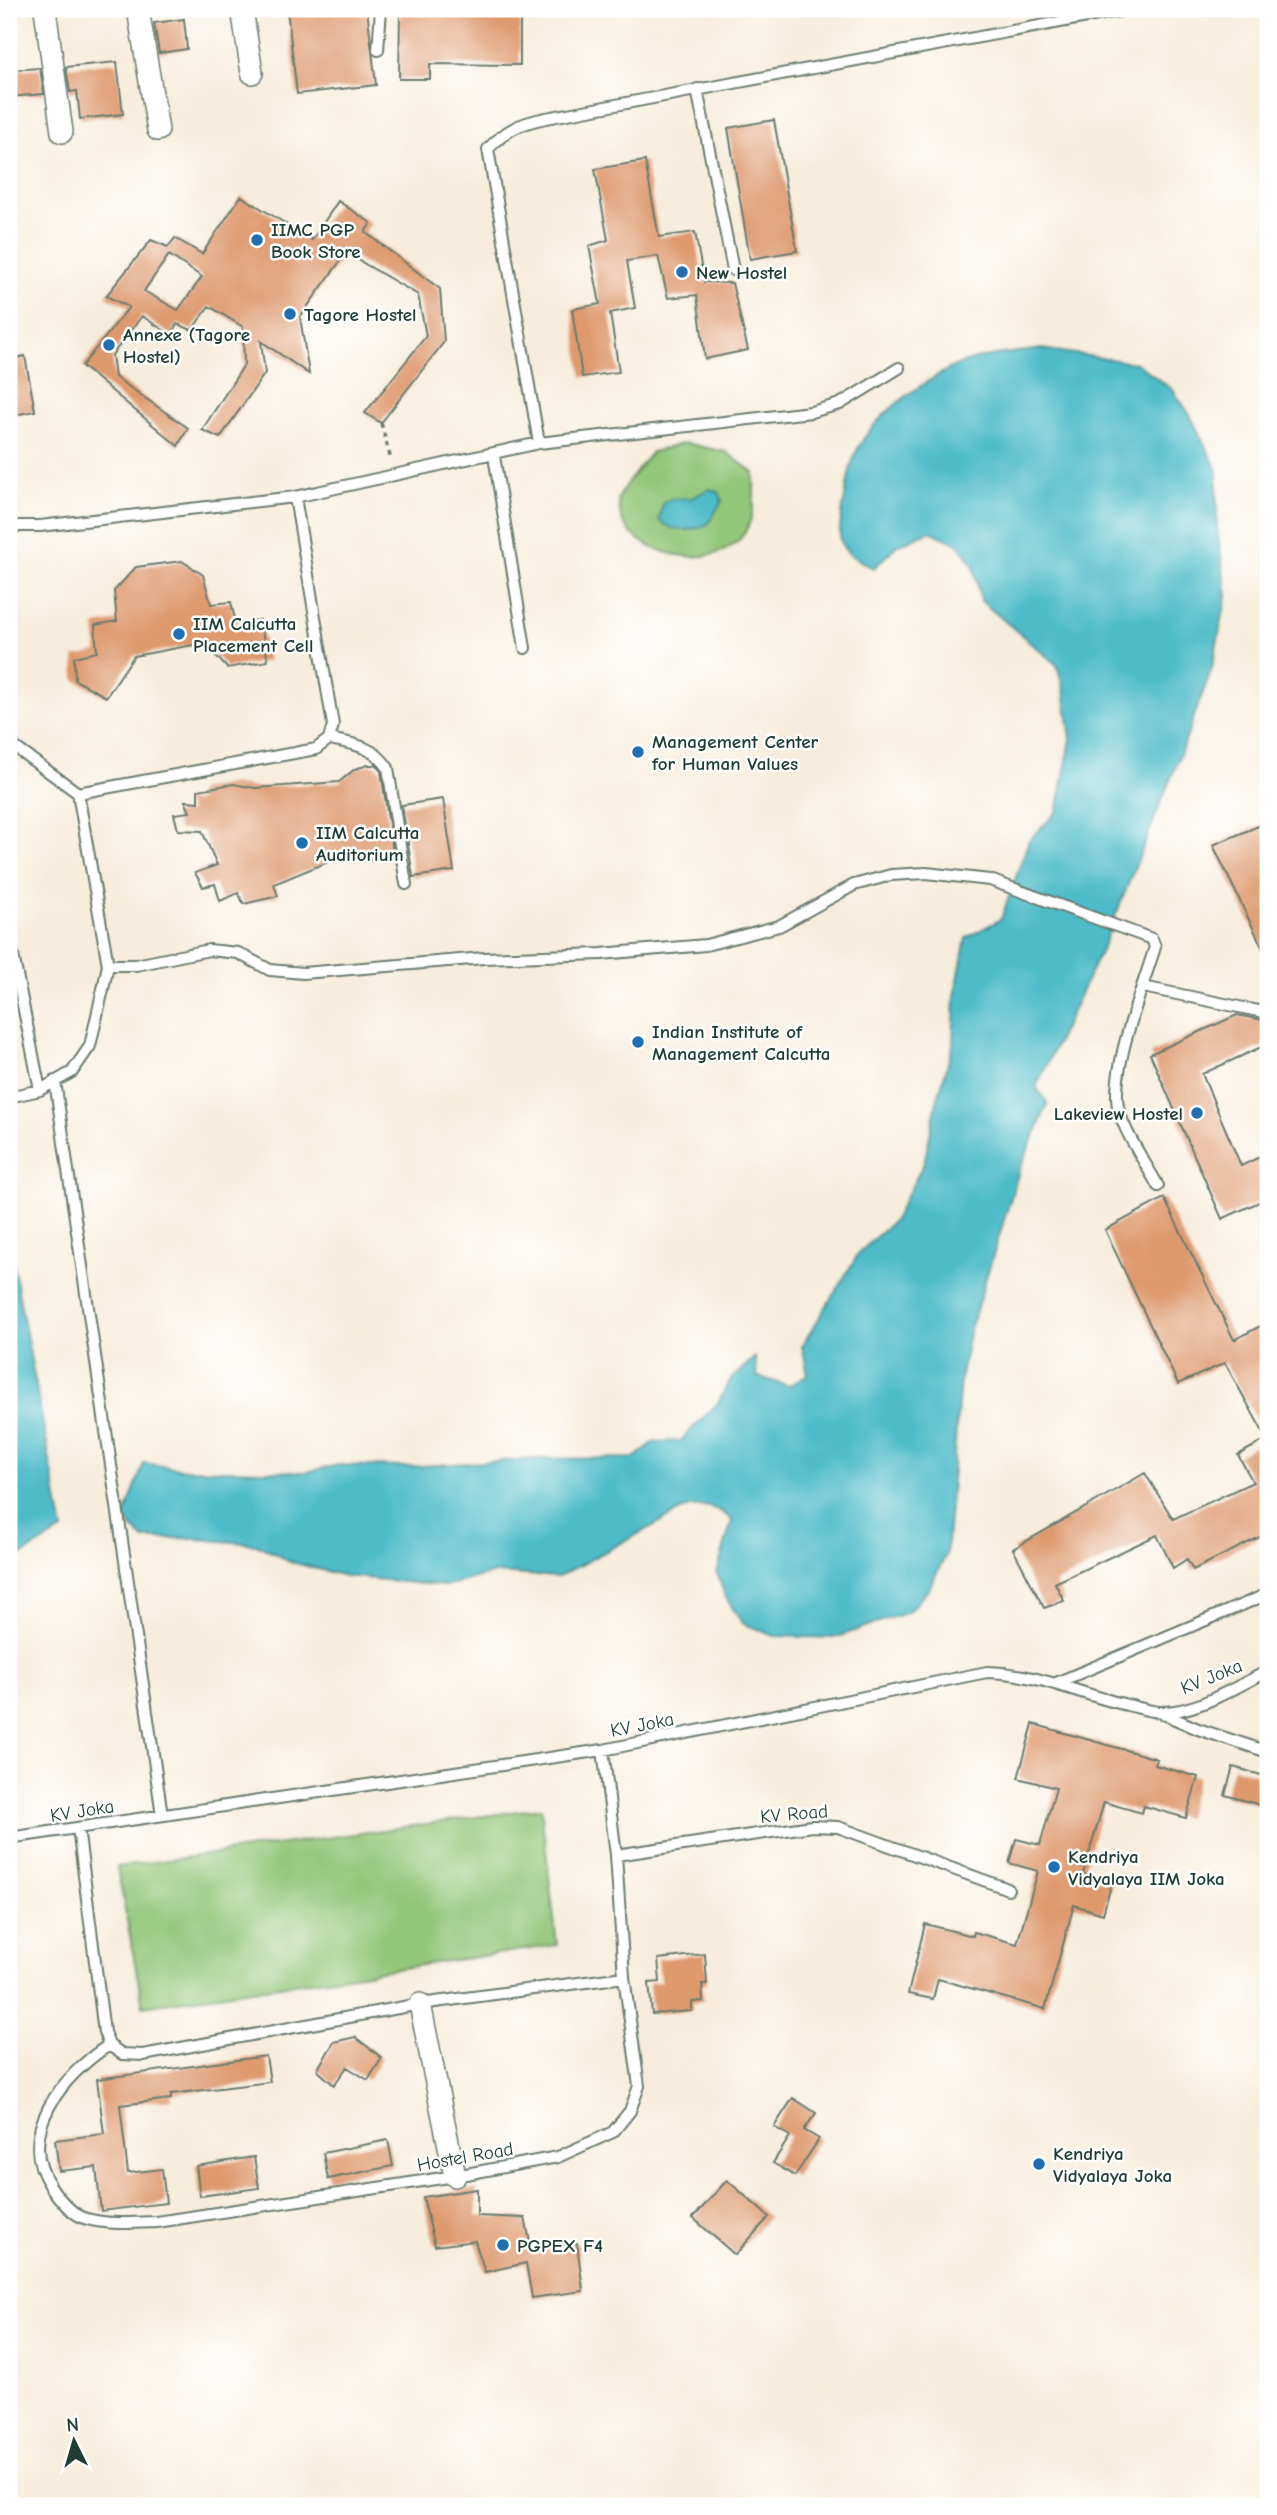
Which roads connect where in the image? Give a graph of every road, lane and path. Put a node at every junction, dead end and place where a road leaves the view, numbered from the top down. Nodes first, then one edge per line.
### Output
1 (45, 9) edge
2 (138, 9) edge
3 (242, 9) edge
4 (381, 9) edge
5 (1130, 9) edge
6 (378, 50) dead end
7 (252, 74) dead end
8 (696, 89) junction
9 (158, 130) dead end
10 (62, 132) dead end
11 (733, 270) dead end
12 (899, 368) dead end
13 (381, 424) dead end
14 (539, 443) junction
15 (494, 456) junction
16 (395, 475) junction
17 (295, 497) junction
18 (9, 526) edge
19 (525, 648) dead end
20 (329, 739) junction
21 (9, 743) edge
22 (78, 793) junction
23 (406, 884) dead end
24 (9, 935) edge
25 (108, 965) junction
26 (1143, 986) junction
27 (1268, 1013) edge
28 (55, 1081) junction
29 (40, 1090) junction
30 (9, 1097) edge
31 (1158, 1185) dead end
32 (1268, 1594) edge
33 (1268, 1671) edge
34 (1056, 1683) junction
35 (1159, 1712) junction
36 (603, 1750) junction
37 (1268, 1752) edge
38 (162, 1815) junction
39 (78, 1828) junction
40 (9, 1838) edge
41 (616, 1855) junction
42 (1008, 1889) dead end
43 (624, 1977) junction
44 (420, 2004) junction
45 (109, 2045) junction
46 (455, 2176) junction

1 - 10 street
2 - 9 street
3 - 7 street
4 - 6 lane
5 - 8 lane
8 - 11 lane
8 - 14 lane
12 - 14 lane
13 - 16 path
14 - 15 lane
15 - 16 lane
15 - 19 lane
16 - 17 lane
17 - 18 lane
17 - 20 lane
20 - 22 lane
20 - 23 lane
21 - 22 lane
22 - 25 lane
24 - 29 lane
25 - 26 lane
25 - 28 lane
26 - 27 lane
26 - 31 lane
28 - 29 lane
28 - 38 lane
29 - 30 lane
32 - 34 lane
33 - 35 lane, KV Joka
34 - 35 lane, KV Joka
34 - 36 lane, KV Joka
35 - 37 lane
36 - 38 lane, KV Joka
36 - 41 lane, Hostel Road
38 - 39 lane, KV Joka
39 - 40 lane, KV Joka
39 - 45 lane
41 - 42 lane, KV Road
41 - 43 lane, Hostel Road
43 - 44 lane
43 - 46 lane, Hostel Road
44 - 45 lane
44 - 46 street
45 - 46 lane, Hostel Road

